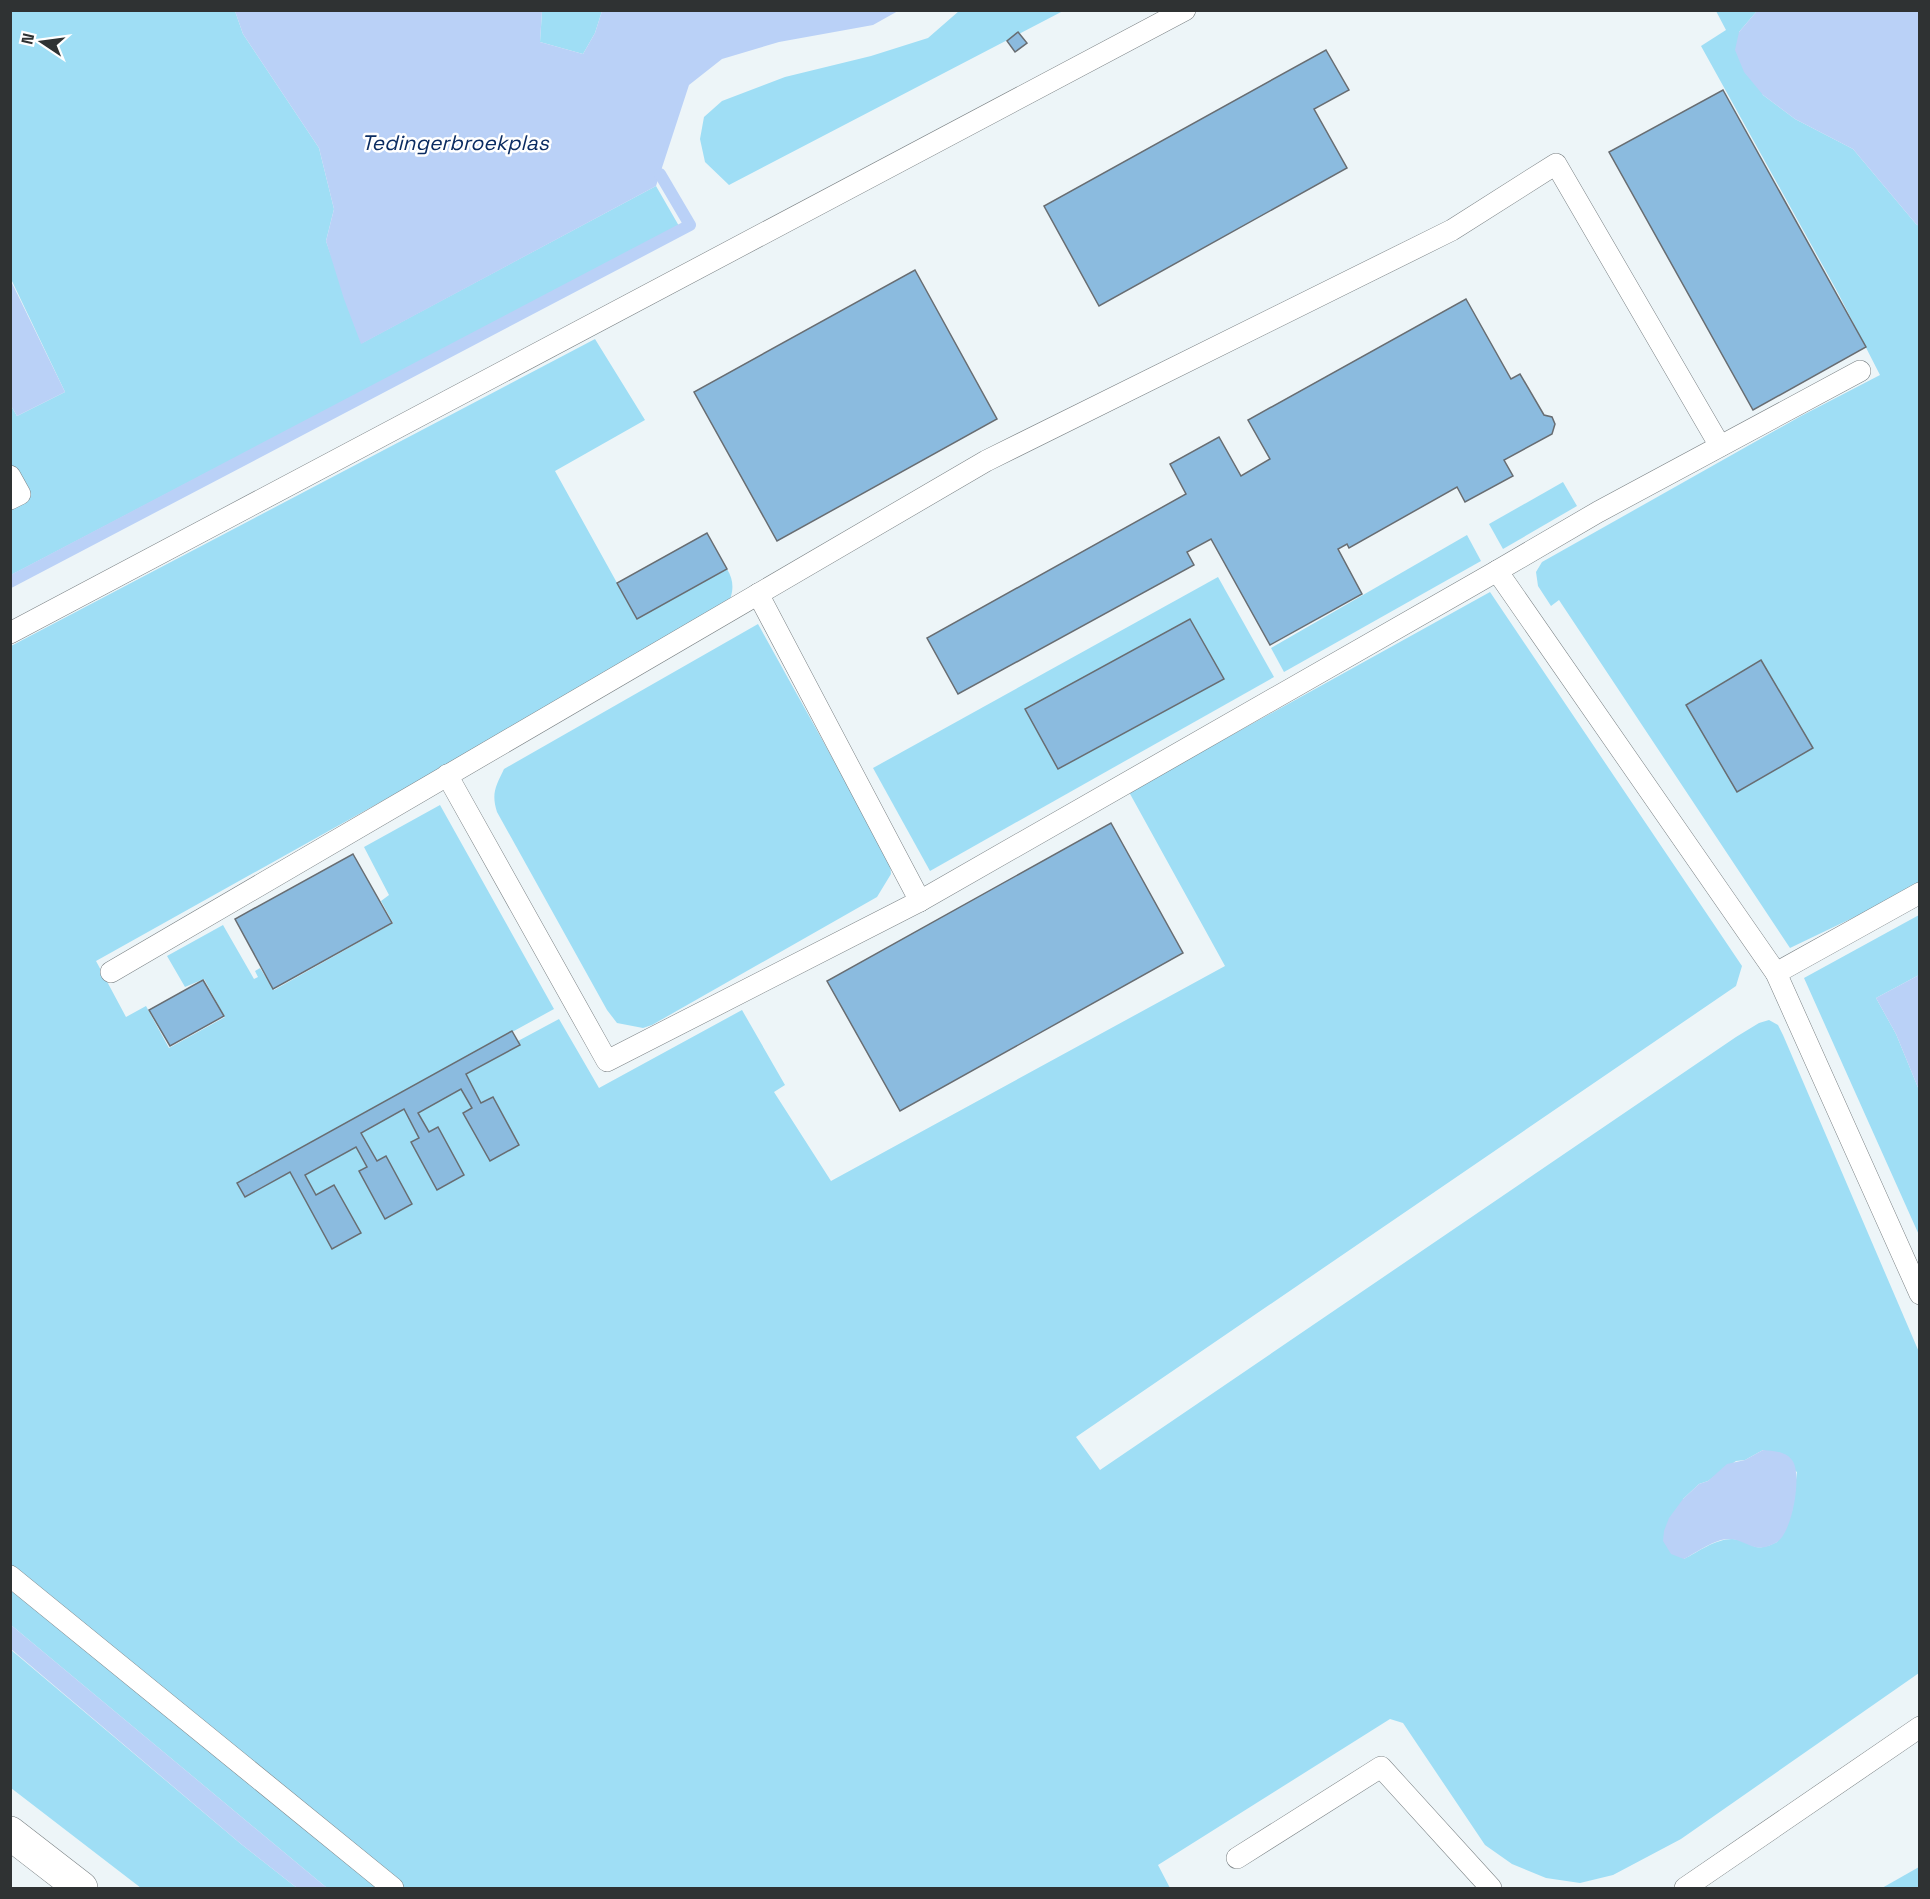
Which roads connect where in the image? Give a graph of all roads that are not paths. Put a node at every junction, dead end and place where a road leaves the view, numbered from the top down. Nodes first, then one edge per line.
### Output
1 (1185, 10) edge
2 (1860, 371) dead end
3 (1720, 446) junction
4 (10, 476) edge
5 (10, 499) edge
6 (1497, 572) junction
7 (758, 594) junction
8 (10, 633) edge
9 (447, 775) junction
10 (1920, 893) edge
11 (920, 901) junction
12 (111, 972) dead end
13 (1776, 973) junction
14 (1920, 1294) edge
15 (10, 1576) edge
16 (1920, 1727) edge
17 (10, 1833) edge
18 (1237, 1858) dead end
19 (81, 1888) edge
20 (393, 1888) edge
21 (1491, 1888) edge
22 (1685, 1888) edge

1 - 8 lane
2 - 3 lane
3 - 6 lane
3 - 7 lane
4 - 5 lane
6 - 11 lane
6 - 13 lane
7 - 9 lane
7 - 11 lane
9 - 11 lane
9 - 12 lane
10 - 13 lane
13 - 14 lane
15 - 20 lane
16 - 22 lane
17 - 19 highway
18 - 21 lane

